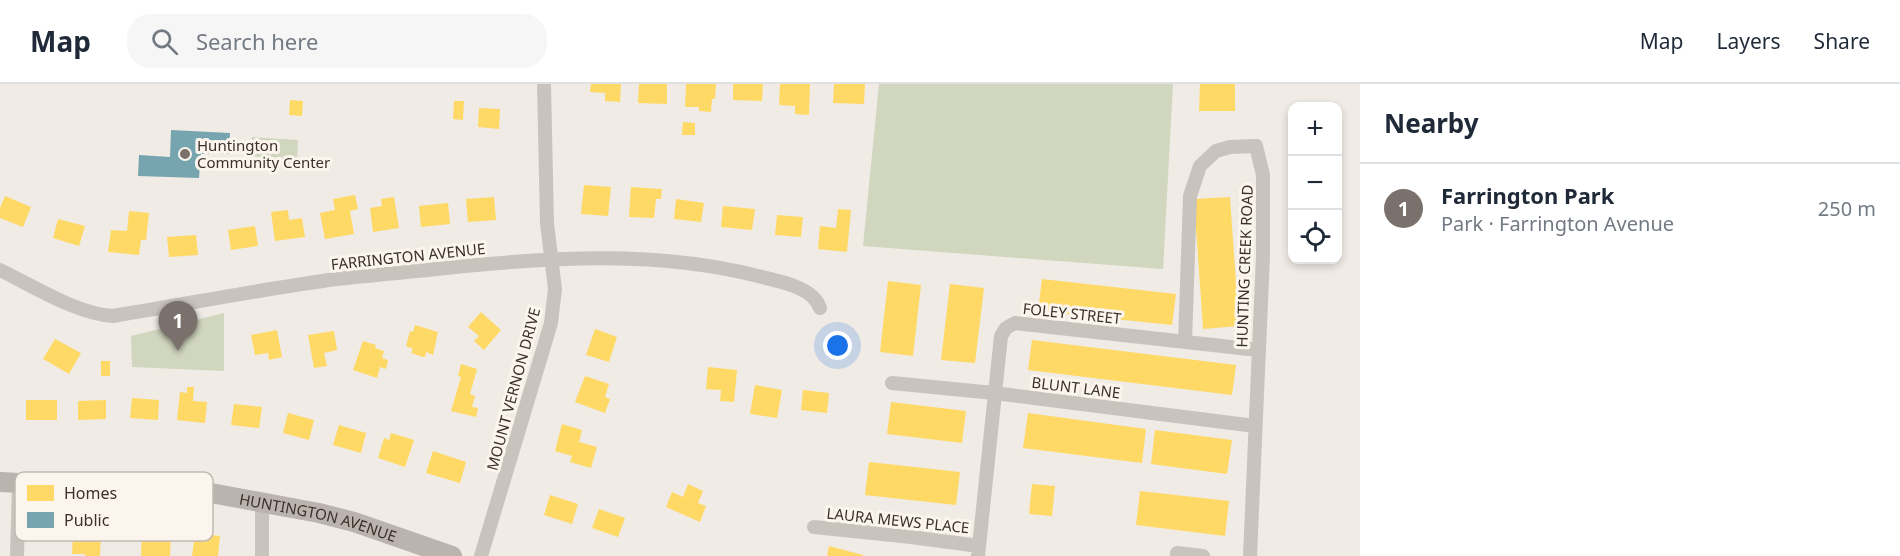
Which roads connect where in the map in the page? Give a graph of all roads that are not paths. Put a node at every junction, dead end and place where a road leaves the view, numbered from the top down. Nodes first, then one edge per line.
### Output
1 (544, 84) edge
2 (551, 260) junction
3 (0, 270) edge
4 (820, 308) dead end
5 (1185, 342) junction
6 (1258, 350) junction
7 (892, 383) dead end
8 (994, 393) junction
9 (1255, 426) junction
10 (10, 482) edge
11 (213, 493) edge
12 (262, 502) junction
13 (814, 527) dead end
14 (15, 535) edge
15 (16, 541) edge
16 (978, 551) edge
17 (17, 556) edge
18 (262, 556) edge
19 (452, 556) edge
20 (481, 556) edge
21 (1177, 556) edge
22 (1203, 556) edge
23 (1250, 556) edge

1 - 2 street, MOUNT VERNON DRIVE
2 - 3 street, FARRINGTON AVENUE
2 - 4 street, FARRINGTON AVENUE
2 - 20 street, MOUNT VERNON DRIVE
5 - 6 street, FOLEY STREET
5 - 6 street, HUNTING CREEK ROAD
5 - 8 street, FOLEY STREET
6 - 9 street, HUNTING CREEK ROAD
7 - 8 street, BLUNT LANE
8 - 9 street, BLUNT LANE
8 - 16 street, FOLEY STREET
9 - 23 street, HUNTING CREEK ROAD
10 - 14 street
11 - 12 main road, HUNTINGTON AVENUE
12 - 18 street
12 - 19 main road, HUNTINGTON AVENUE
13 - 16 street, LAURA MEWS PLACE
15 - 17 street
21 - 22 street

